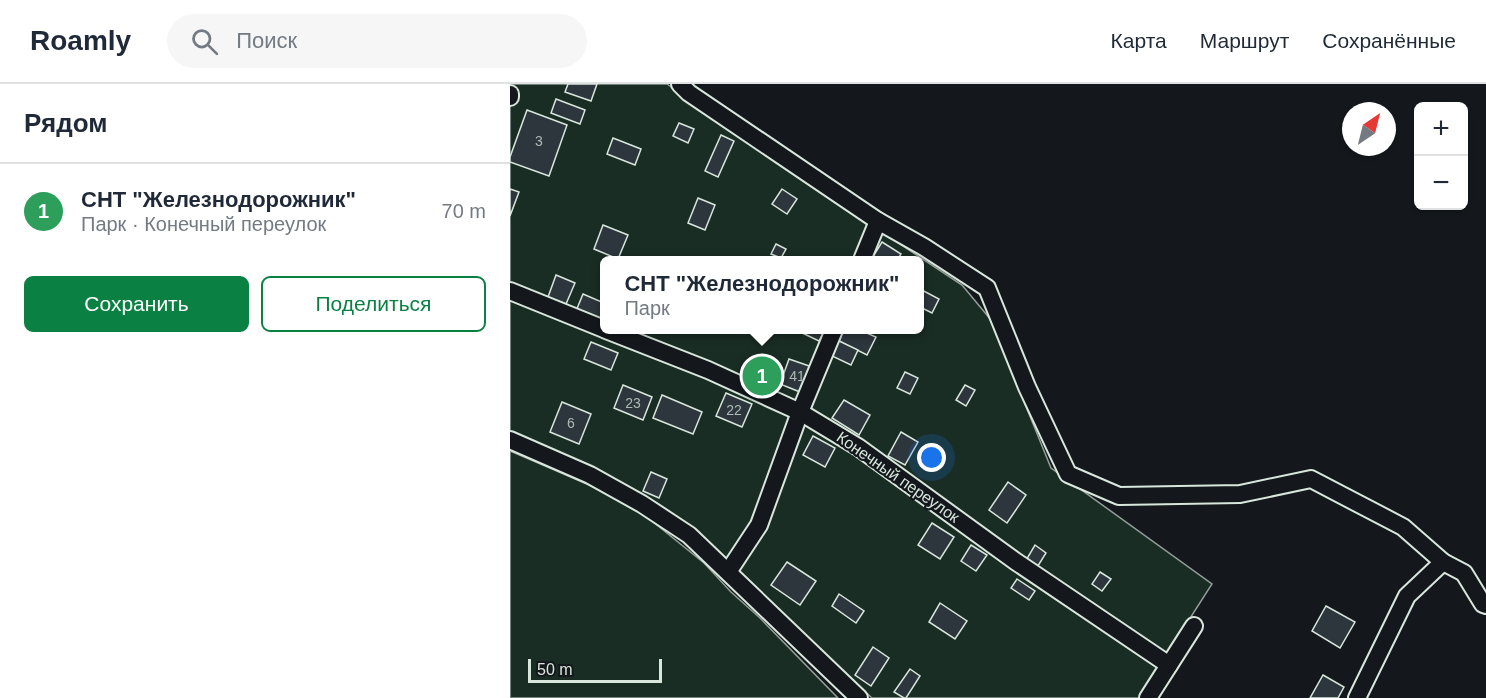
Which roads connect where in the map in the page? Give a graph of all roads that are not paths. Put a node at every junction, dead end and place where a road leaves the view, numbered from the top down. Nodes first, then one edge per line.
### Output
1 (680, 84) edge
2 (878, 220) junction
3 (864, 256) edge
4 (510, 291) edge
5 (600, 327) edge
6 (632, 334) edge
7 (832, 334) edge
8 (801, 412) junction
9 (510, 440) edge
10 (1443, 562) junction
11 (728, 572) junction
12 (1486, 605) edge
13 (1194, 626) dead end
14 (1168, 665) junction
15 (859, 698) edge
16 (1148, 698) edge
17 (1357, 698) edge

1 - 2 street
2 - 3 street
2 - 10 street
4 - 5 street, Конечный переулок
6 - 8 street, Конечный переулок
7 - 8 street
8 - 11 street
8 - 14 street, Конечный переулок
9 - 11 street
10 - 12 street
10 - 17 street
11 - 15 street
13 - 14 street
14 - 16 street

